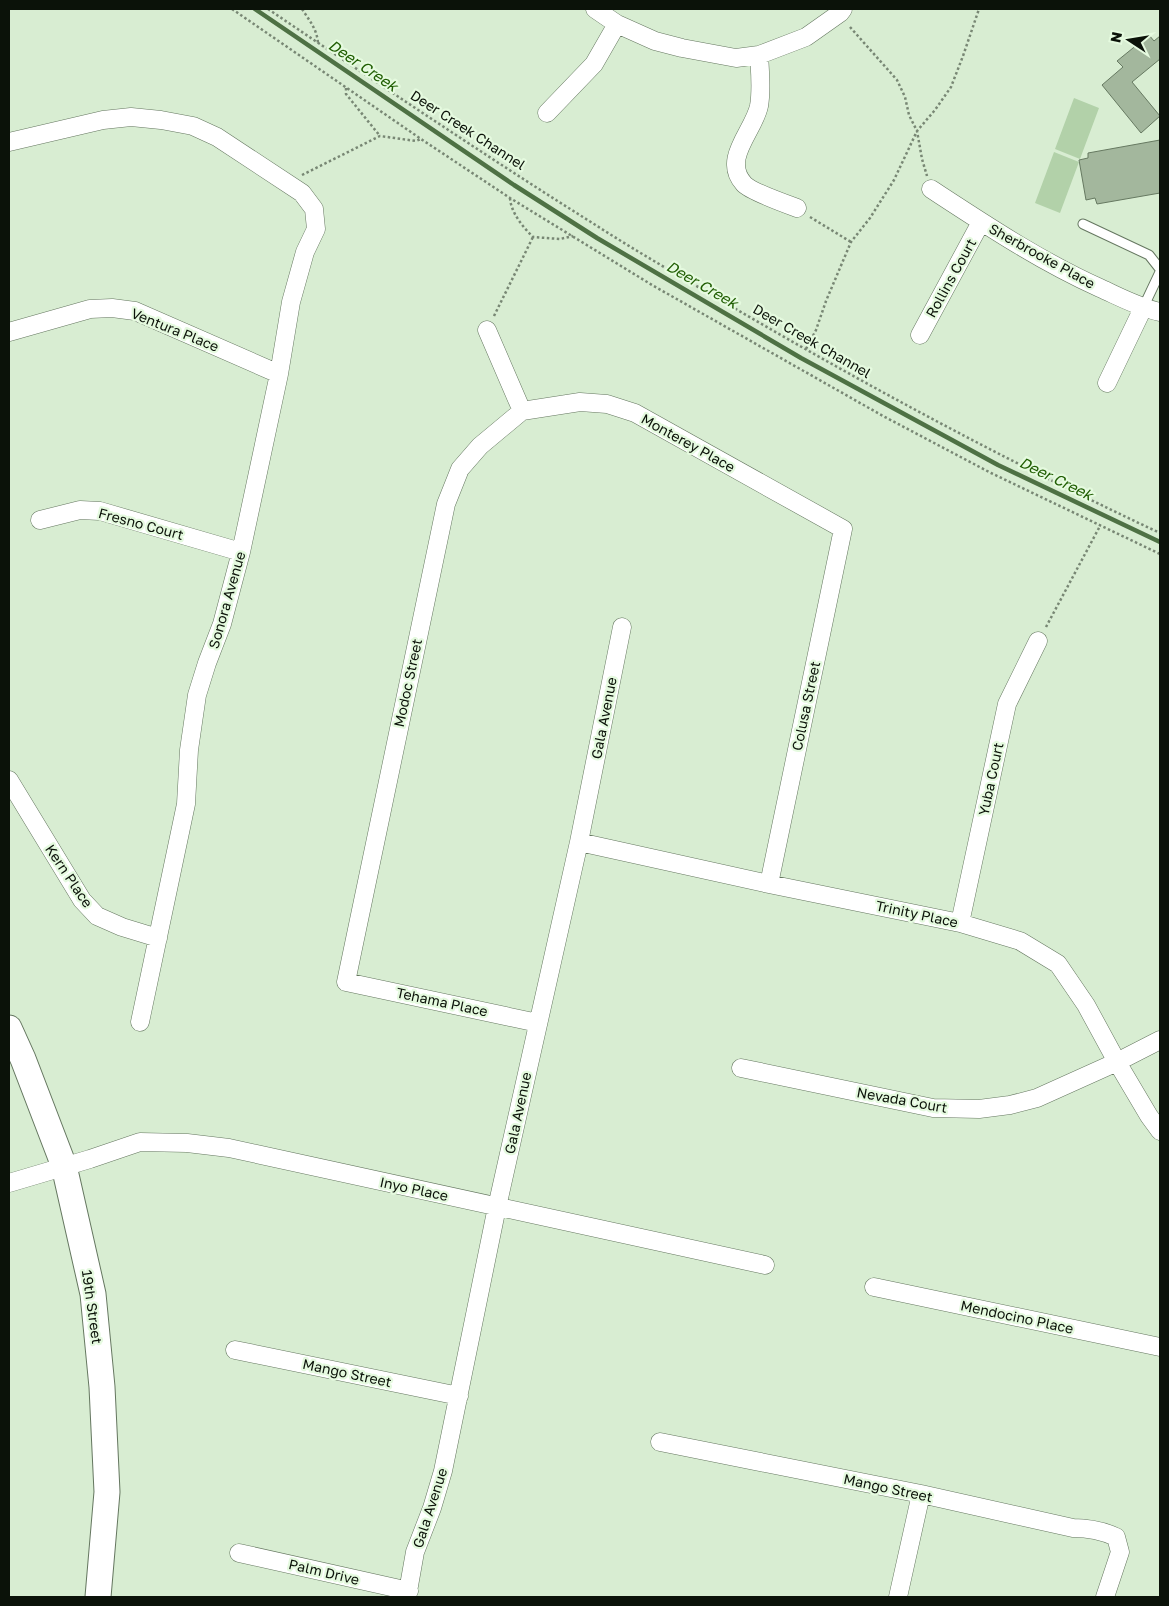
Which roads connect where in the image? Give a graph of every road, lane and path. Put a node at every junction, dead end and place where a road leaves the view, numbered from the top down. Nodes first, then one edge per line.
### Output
1 (232, 9) edge
2 (268, 9) edge
3 (302, 9) edge
4 (595, 9) edge
5 (978, 9) edge
6 (841, 11) edge
7 (617, 24) junction
8 (318, 43) junction
9 (759, 55) junction
10 (346, 88) junction
11 (547, 113) dead end
12 (917, 131) junction
13 (380, 136) junction
14 (9, 138) edge
15 (421, 139) junction
16 (286, 183) junction
17 (930, 189) joint
18 (510, 198) junction
19 (797, 208) joint
20 (981, 222) junction
21 (1083, 224) dead end
22 (573, 236) junction
23 (533, 237) junction
24 (851, 242) junction
25 (1160, 270) edge
26 (1143, 308) junction
27 (1160, 312) edge
28 (487, 330) joint
29 (9, 332) edge
30 (920, 335) dead end
31 (806, 349) junction
32 (279, 374) junction
33 (1106, 383) dead end
34 (522, 411) junction
35 (40, 520) dead end
36 (1100, 526) junction
37 (843, 529) joint
38 (1160, 533) edge
39 (242, 552) junction
40 (1160, 554) edge
41 (622, 627) dead end
42 (1038, 641) joint
43 (9, 780) edge
44 (579, 842) junction
45 (769, 884) junction
46 (960, 923) junction
47 (158, 938) junction
48 (346, 982) joint
49 (140, 1022) dead end
50 (538, 1023) junction
51 (9, 1028) edge
52 (1160, 1040) edge
53 (1117, 1062) junction
54 (741, 1068) dead end
55 (1160, 1131) edge
56 (64, 1166) junction
57 (9, 1183) edge
58 (498, 1207) junction
59 (765, 1265) dead end
60 (874, 1287) dead end
61 (1160, 1347) edge
62 (235, 1350) dead end
63 (459, 1396) junction
64 (660, 1442) dead end
65 (921, 1494) junction
66 (239, 1553) dead end
67 (408, 1594) edge
68 (98, 1597) edge
69 (898, 1597) edge
70 (1105, 1597) edge

1 - 10 path
2 - 8 path, Deer Creek Channel
3 - 8 path
4 - 7 street
5 - 12 path
6 - 9 street
6 - 12 path
7 - 9 street
7 - 11 street
8 - 31 path, Deer Creek Channel
9 - 19 street
10 - 13 path
10 - 15 path
12 - 17 path
12 - 24 path
13 - 15 path
13 - 16 path
14 - 16 street
15 - 18 path
16 - 32 street, Sonora Avenue
17 - 20 street, Sherbrooke Place
18 - 22 path
18 - 23 path
19 - 24 path
20 - 26 street, Sherbrooke Place
20 - 30 street, Rollins Court
21 - 25 lane
22 - 23 path
22 - 36 path
23 - 28 path
24 - 31 path
25 - 26 lane
26 - 27 street, Sherbrooke Place
26 - 33 street
28 - 34 street
29 - 32 street, Ventura Place
31 - 38 path, Deer Creek Channel
32 - 39 street, Sonora Avenue
34 - 37 street, Monterey Place
34 - 48 street, Modoc Street
35 - 39 street, Fresno Court
36 - 40 path
36 - 42 path
37 - 45 street, Colusa Street
39 - 47 street, Sonora Avenue
41 - 44 street, Gala Avenue
42 - 46 street, Yuba Court
43 - 47 street, Kern Place
44 - 45 street, Trinity Place
44 - 50 street, Gala Avenue
45 - 46 street, Trinity Place
46 - 53 street, Trinity Place
47 - 49 street, Sonora Avenue
48 - 50 street, Tehama Place
50 - 58 street, Gala Avenue
51 - 56 street, 19th Street
52 - 53 street, Nevada Court
53 - 54 street, Nevada Court
53 - 55 street, Trinity Place
56 - 57 street
56 - 58 street, Inyo Place
56 - 68 street, 19th Street
58 - 59 street, Inyo Place
58 - 63 street, Gala Avenue
60 - 61 street, Mendocino Place
62 - 63 street, Mango Street
63 - 67 street, Gala Avenue
64 - 65 street, Mango Street
65 - 69 street
65 - 70 street, Mango Street
66 - 67 street, Palm Drive

